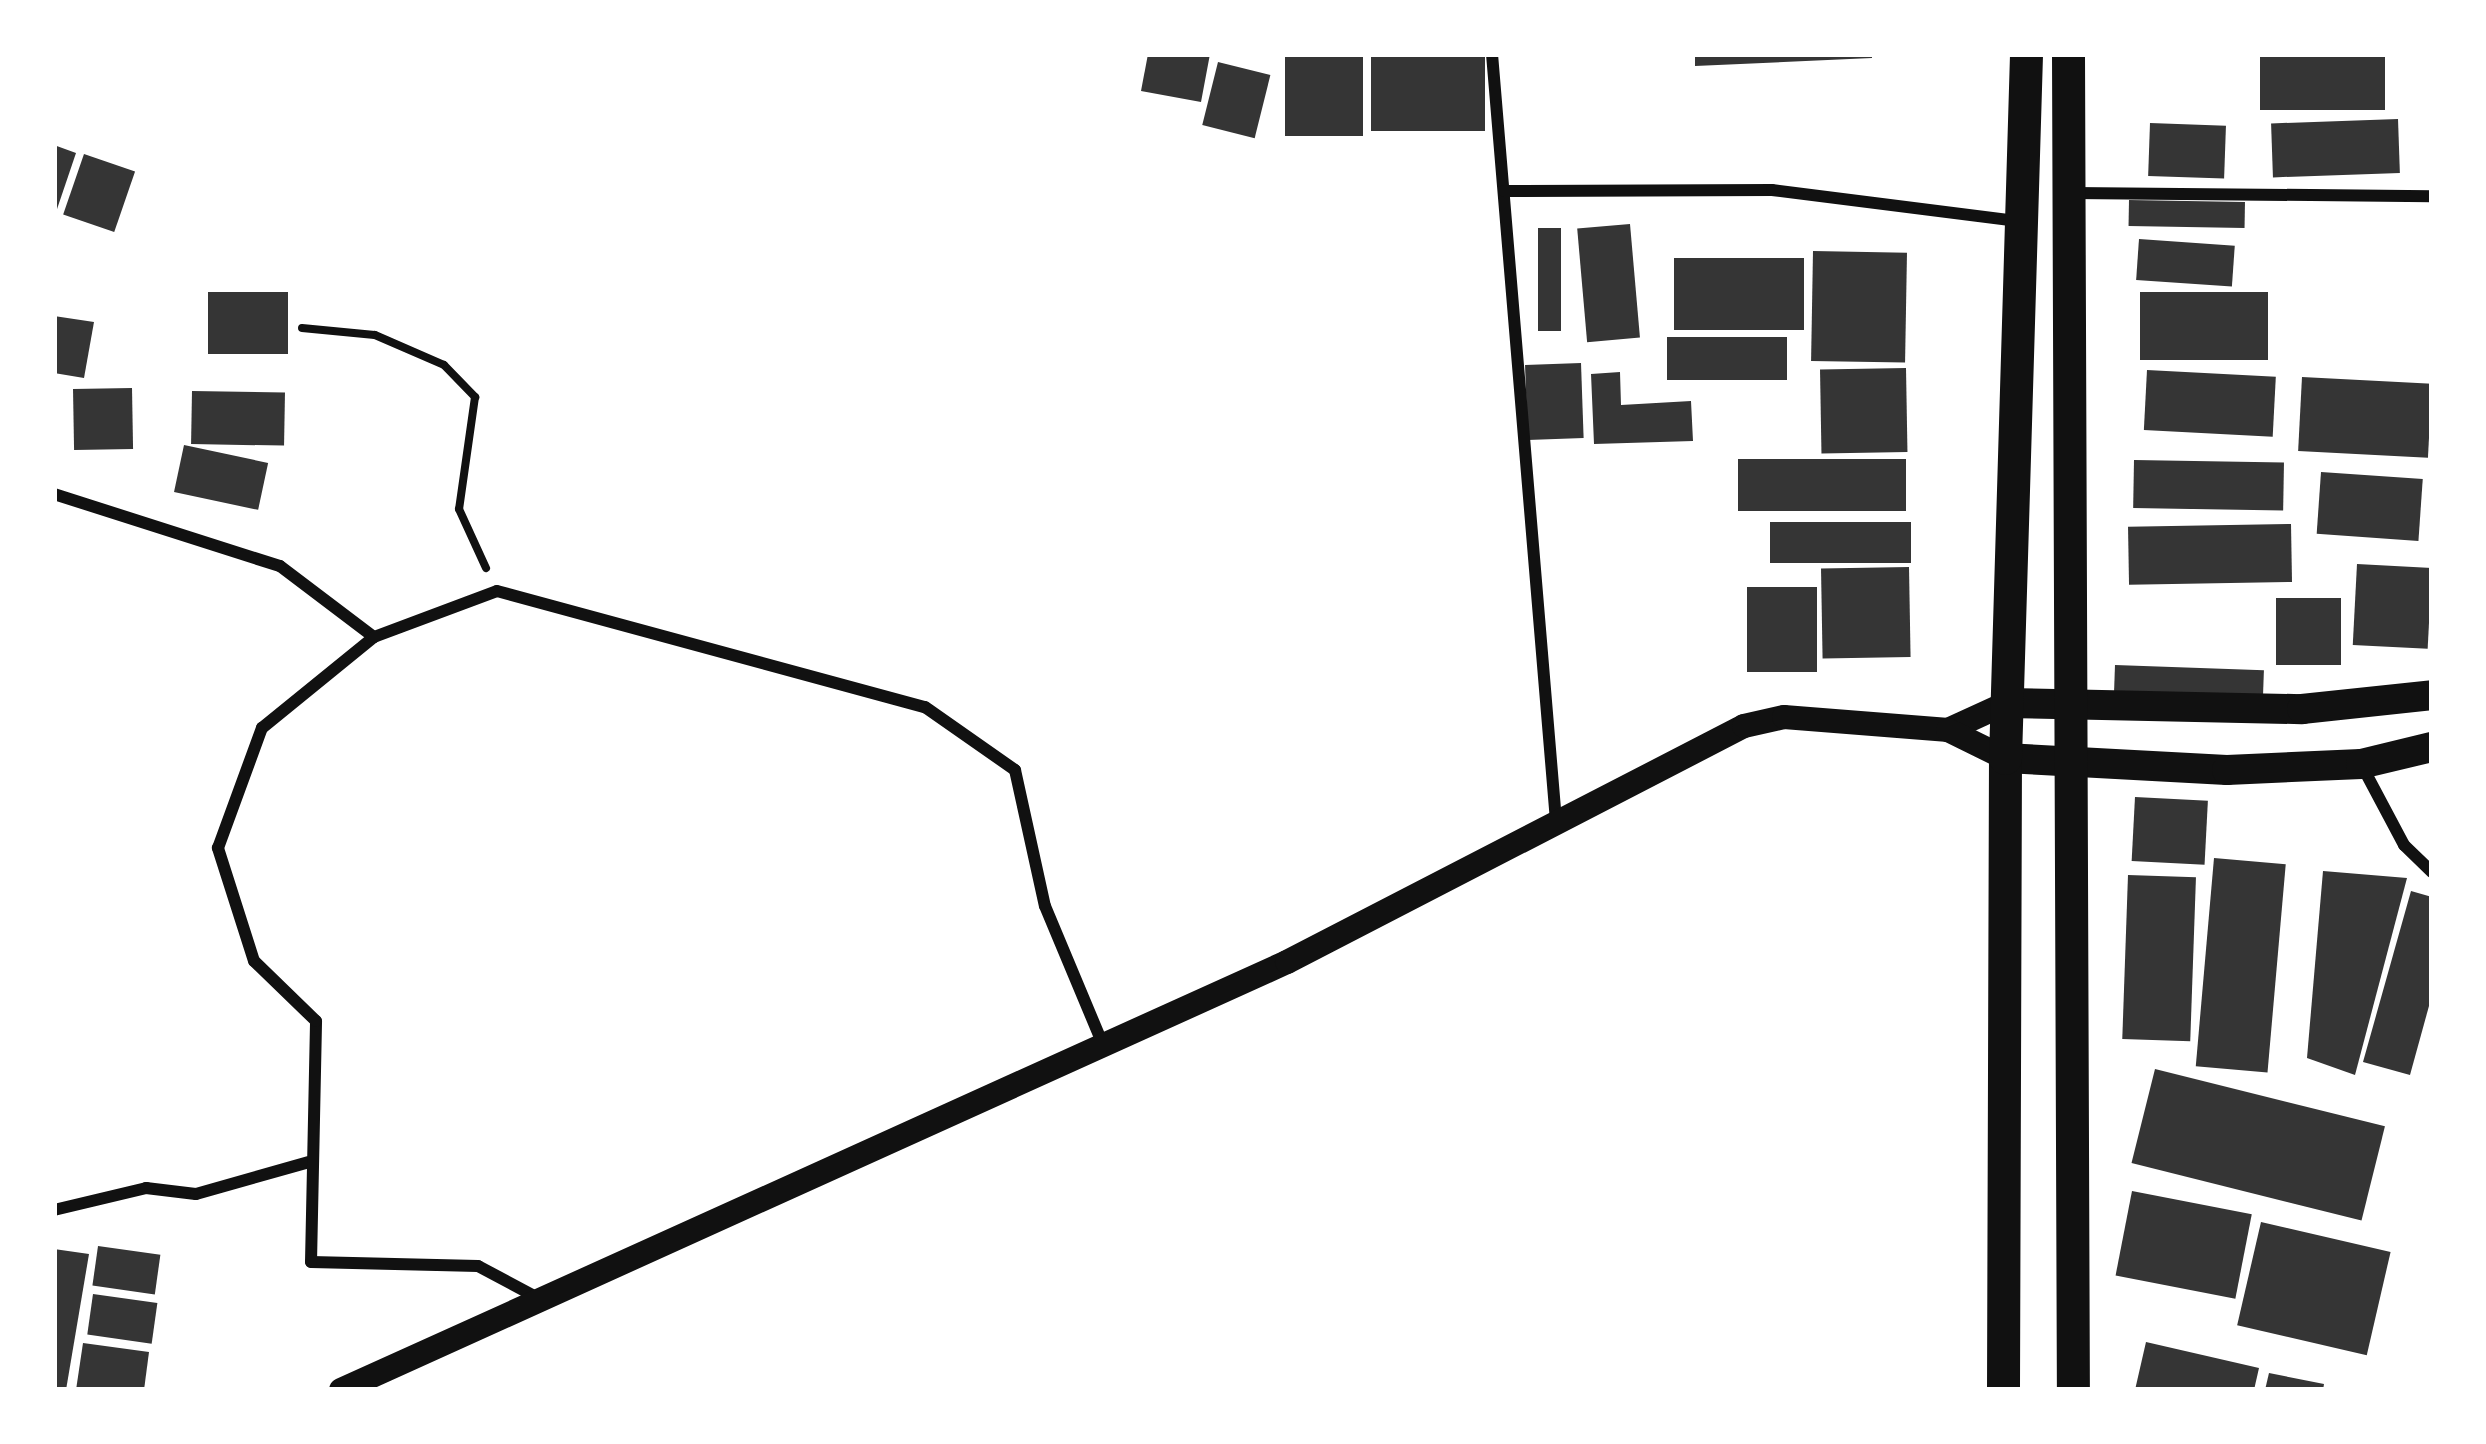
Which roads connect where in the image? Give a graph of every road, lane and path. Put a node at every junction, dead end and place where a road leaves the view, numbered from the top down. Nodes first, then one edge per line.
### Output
1 (1492, 54) edge
2 (2026, 54) edge
3 (2068, 54) edge
4 (1504, 191) junction
5 (2066, 193) junction
6 (2432, 196) edge
7 (2026, 223) junction
8 (302, 328) dead end
9 (54, 494) edge
10 (497, 591) junction
11 (374, 637) junction
12 (2432, 694) edge
13 (2007, 703) junction
14 (2073, 706) junction
15 (1948, 730) junction
16 (2432, 747) edge
17 (2005, 758) junction
18 (2074, 762) junction
19 (2361, 764) junction
20 (1556, 829) junction
21 (2432, 872) edge
22 (1102, 1042) junction
23 (309, 1162) junction
24 (54, 1210) edge
25 (541, 1299) junction
26 (341, 1390) edge
27 (2003, 1390) edge
28 (2073, 1390) edge

1 - 4 street
2 - 7 highway
3 - 5 highway
4 - 7 street
4 - 20 street
5 - 6 street
5 - 14 highway
7 - 13 highway
8 - 10 path
9 - 11 street
10 - 11 street
10 - 22 street
11 - 23 street
12 - 14 main road
13 - 14 main road
13 - 15 main road
13 - 17 highway
14 - 18 highway
15 - 17 main road
15 - 20 main road
16 - 19 main road
17 - 18 main road
17 - 27 highway
18 - 19 main road
18 - 28 highway
19 - 21 street
20 - 22 main road
22 - 25 main road
23 - 24 street
23 - 25 street
25 - 26 main road

